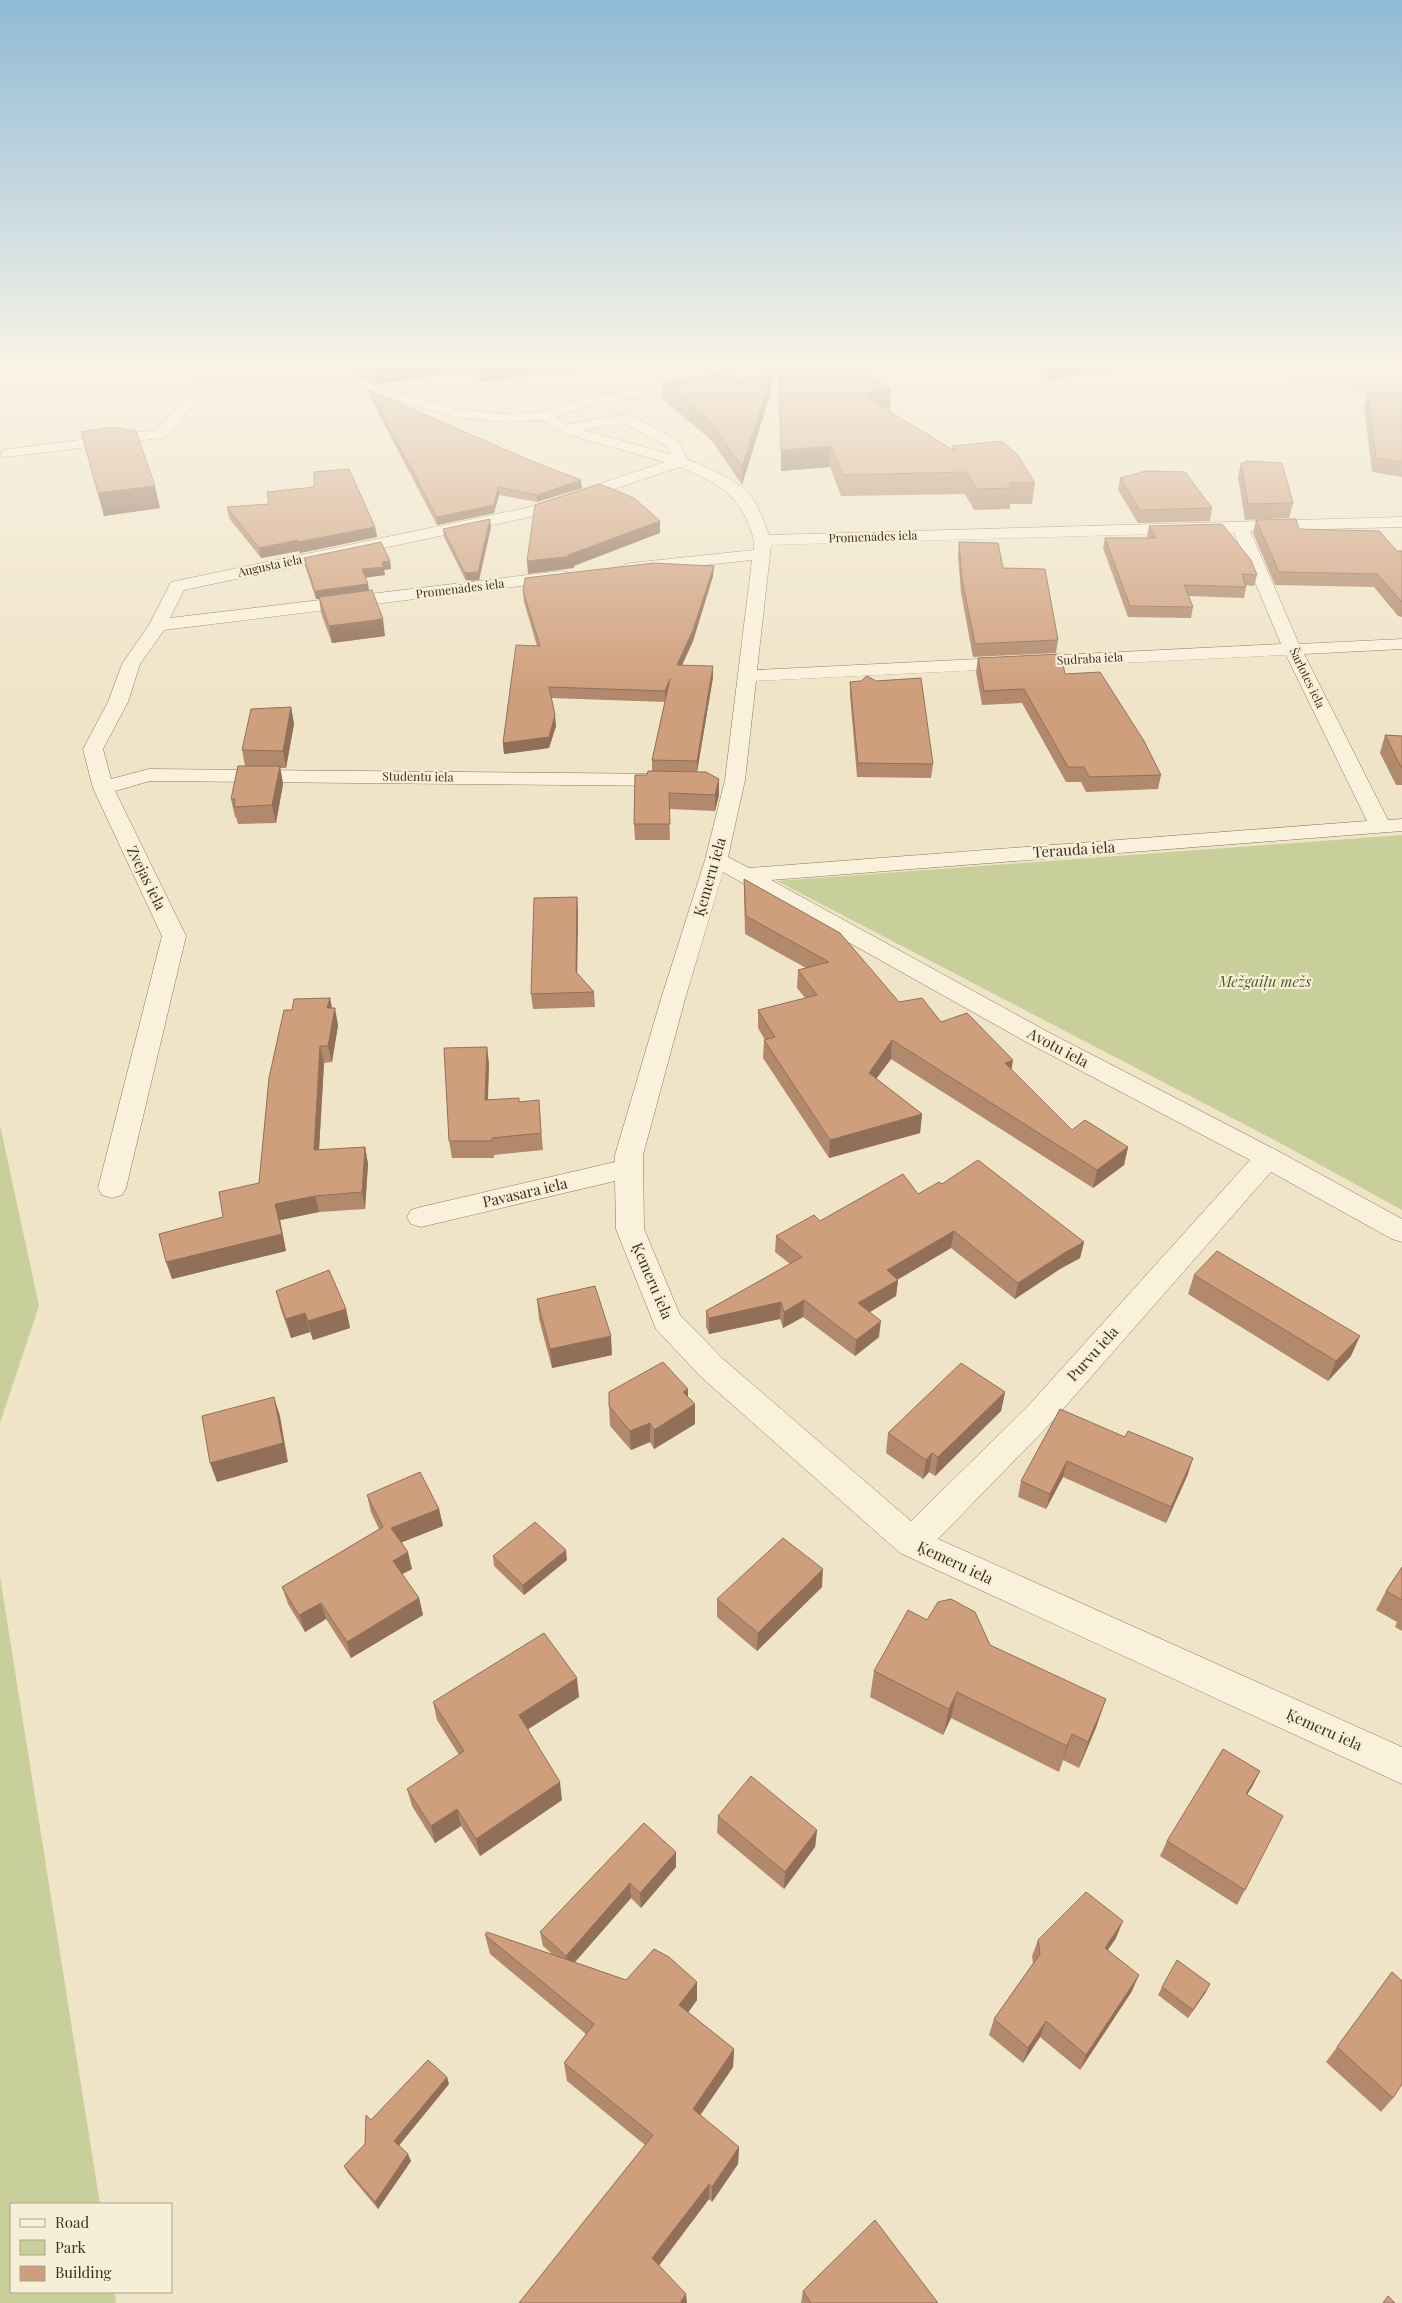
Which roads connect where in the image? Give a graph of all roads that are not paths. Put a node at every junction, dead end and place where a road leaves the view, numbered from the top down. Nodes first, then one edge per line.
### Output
1 (646, 473) edge
2 (707, 473) edge
3 (1402, 522) edge
4 (1240, 526) junction
5 (762, 547) junction
6 (618, 570) edge
7 (579, 574) edge
8 (177, 586) joint
9 (158, 625) junction
10 (1402, 644) edge
11 (1292, 649) junction
12 (748, 676) junction
13 (715, 780) junction
14 (103, 788) junction
15 (1391, 826) edge
16 (716, 860) junction
17 (746, 874) junction
18 (1268, 1158) junction
19 (629, 1168) junction
20 (112, 1188) dead end
21 (421, 1217) dead end
22 (1402, 1232) edge
23 (912, 1543) junction
24 (1402, 1766) edge

1 - 8 street, Augusta iela
2 - 5 street, Ķemeru iela
3 - 4 street, Promenādes iela
4 - 5 street, Promenādes iela
4 - 11 street, Šarlotes iela
5 - 6 street, Promenādes iela
5 - 12 street, Ķemeru iela
7 - 9 street, Promenādes iela
8 - 9 street, Zvejas iela
9 - 14 street, Zvejas iela
10 - 11 street, Sudraba iela
11 - 12 street, Sudraba iela
11 - 15 street, Šarlotes iela
12 - 13 street, Ķemeru iela
13 - 14 street, Studentu iela
13 - 16 street, Ķemeru iela
14 - 20 street, Zvejas iela
15 - 17 street, Tērauda iela
16 - 17 street, Avotu iela
16 - 19 street, Ķemeru iela
17 - 18 street, Avotu iela
18 - 22 street, Avotu iela
18 - 23 street, Purvu iela
19 - 21 street, Pavasara iela
19 - 23 street, Ķemeru iela
23 - 24 street, Ķemeru iela

